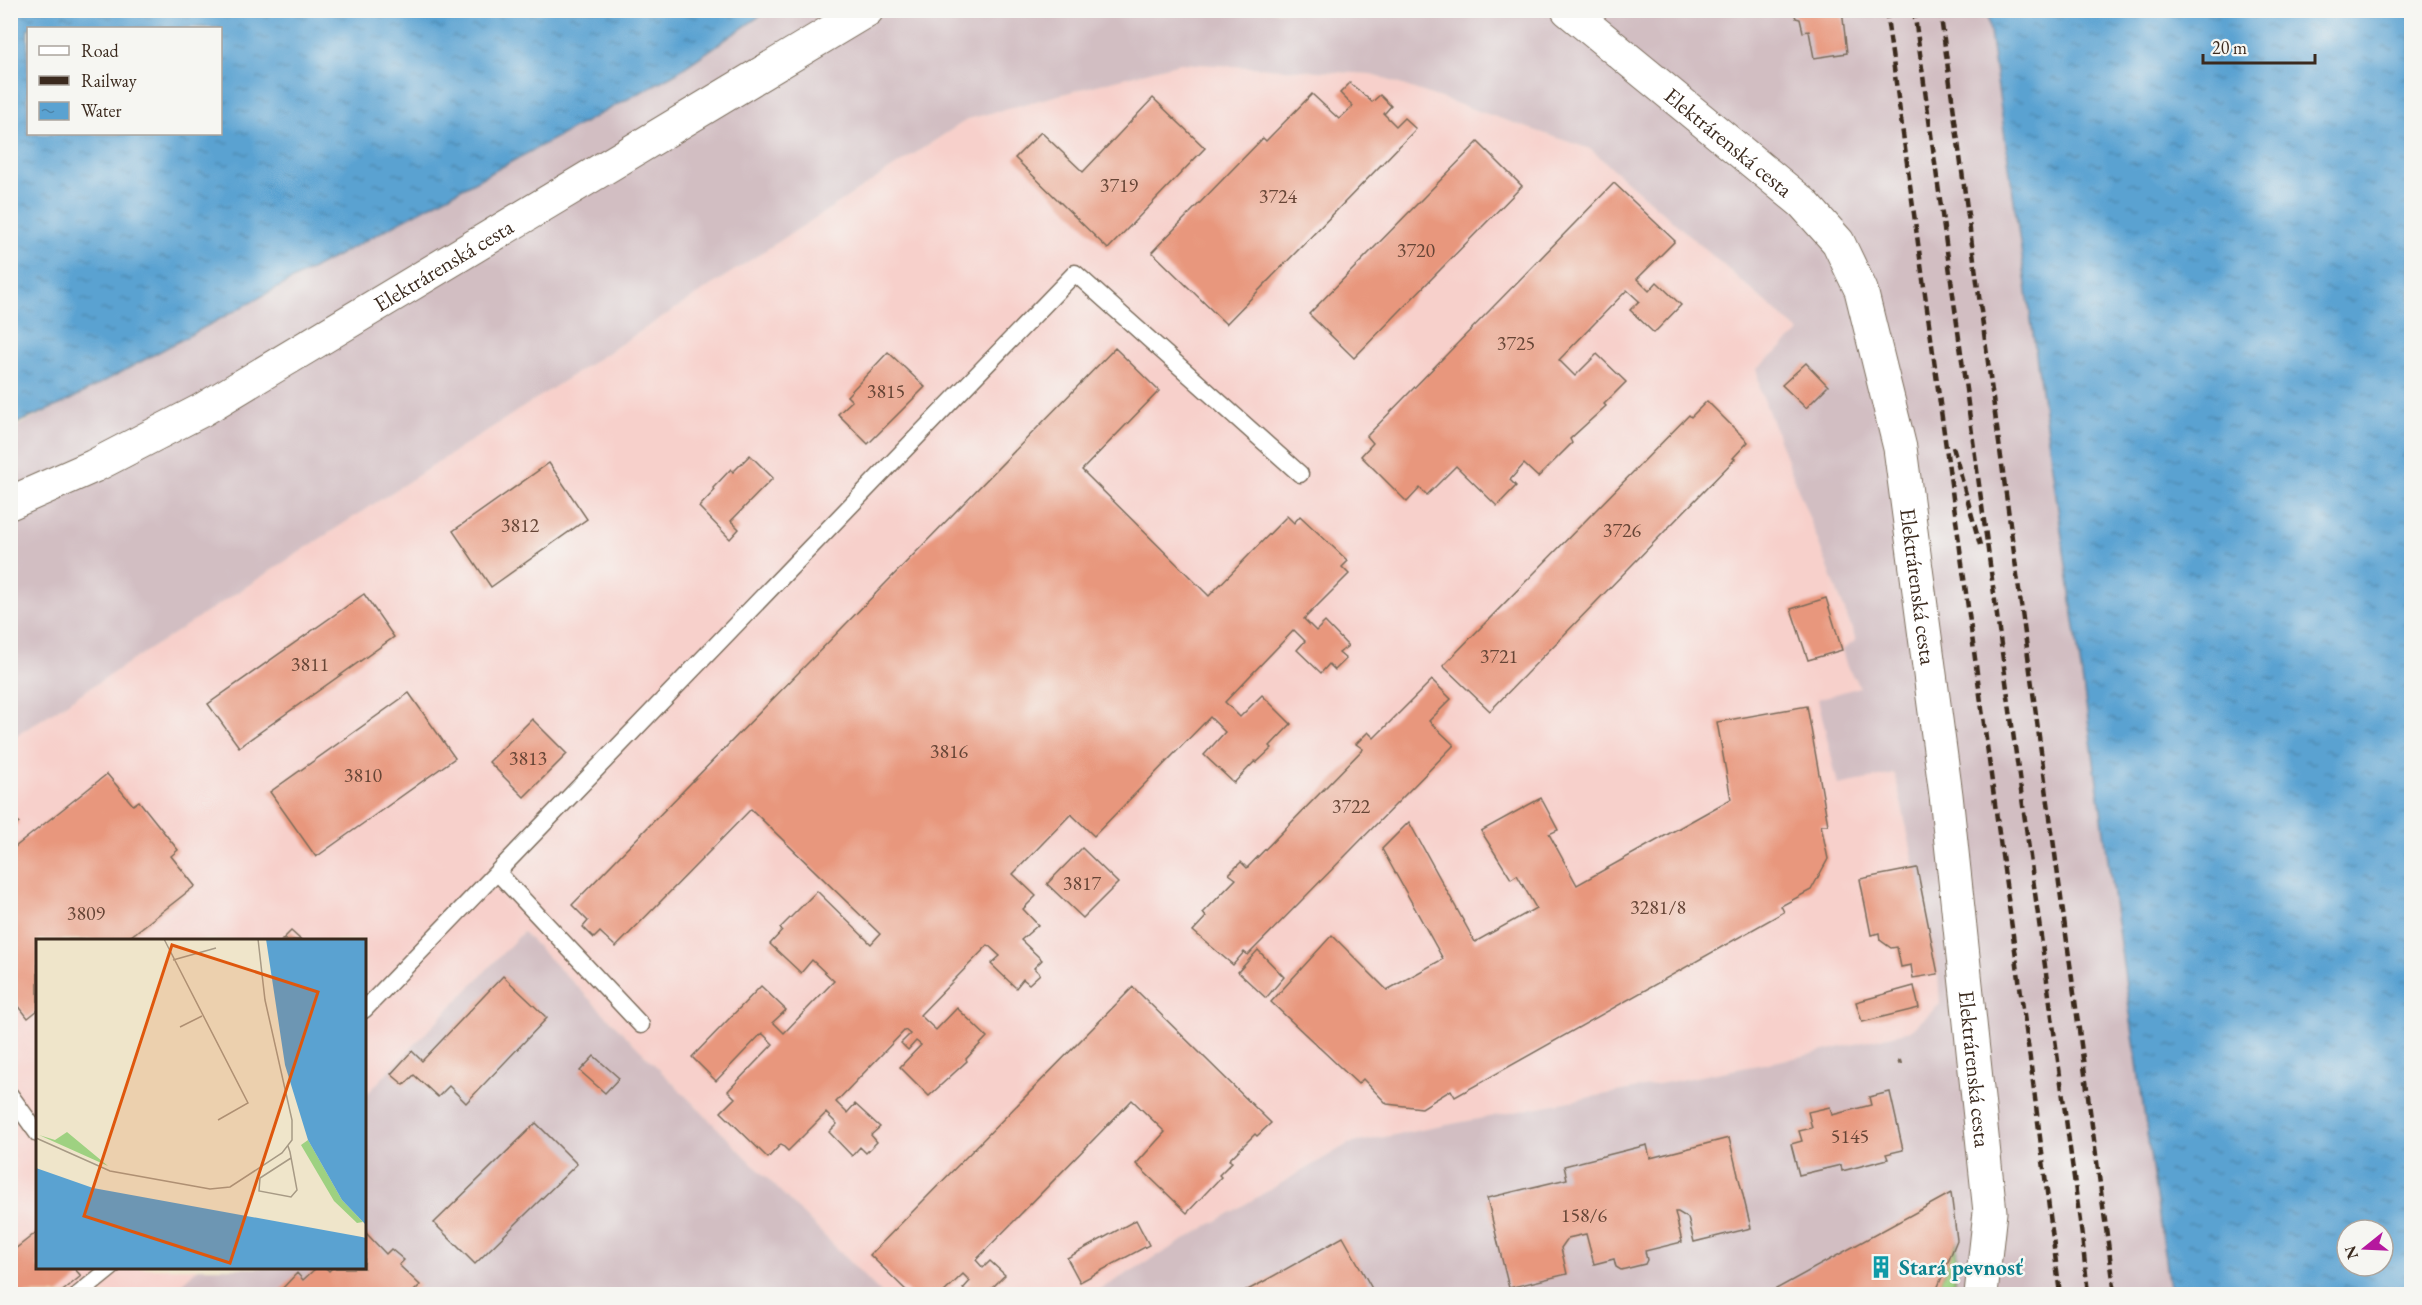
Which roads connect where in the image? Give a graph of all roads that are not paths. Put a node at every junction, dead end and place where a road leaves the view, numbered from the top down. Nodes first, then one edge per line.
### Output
1 (867, 10) edge
2 (1568, 10) edge
3 (1300, 474) dead end
4 (10, 503) edge
5 (498, 873) junction
6 (366, 1008) edge
7 (640, 1025) dead end
8 (10, 1095) edge
9 (36, 1131) edge
10 (110, 1269) edge
11 (79, 1294) edge
12 (1982, 1294) edge

1 - 4 street, Elektrárenská cesta
2 - 12 street, Elektrárenská cesta
3 - 5 lane
5 - 6 lane
5 - 7 lane
8 - 9 lane
10 - 11 lane

